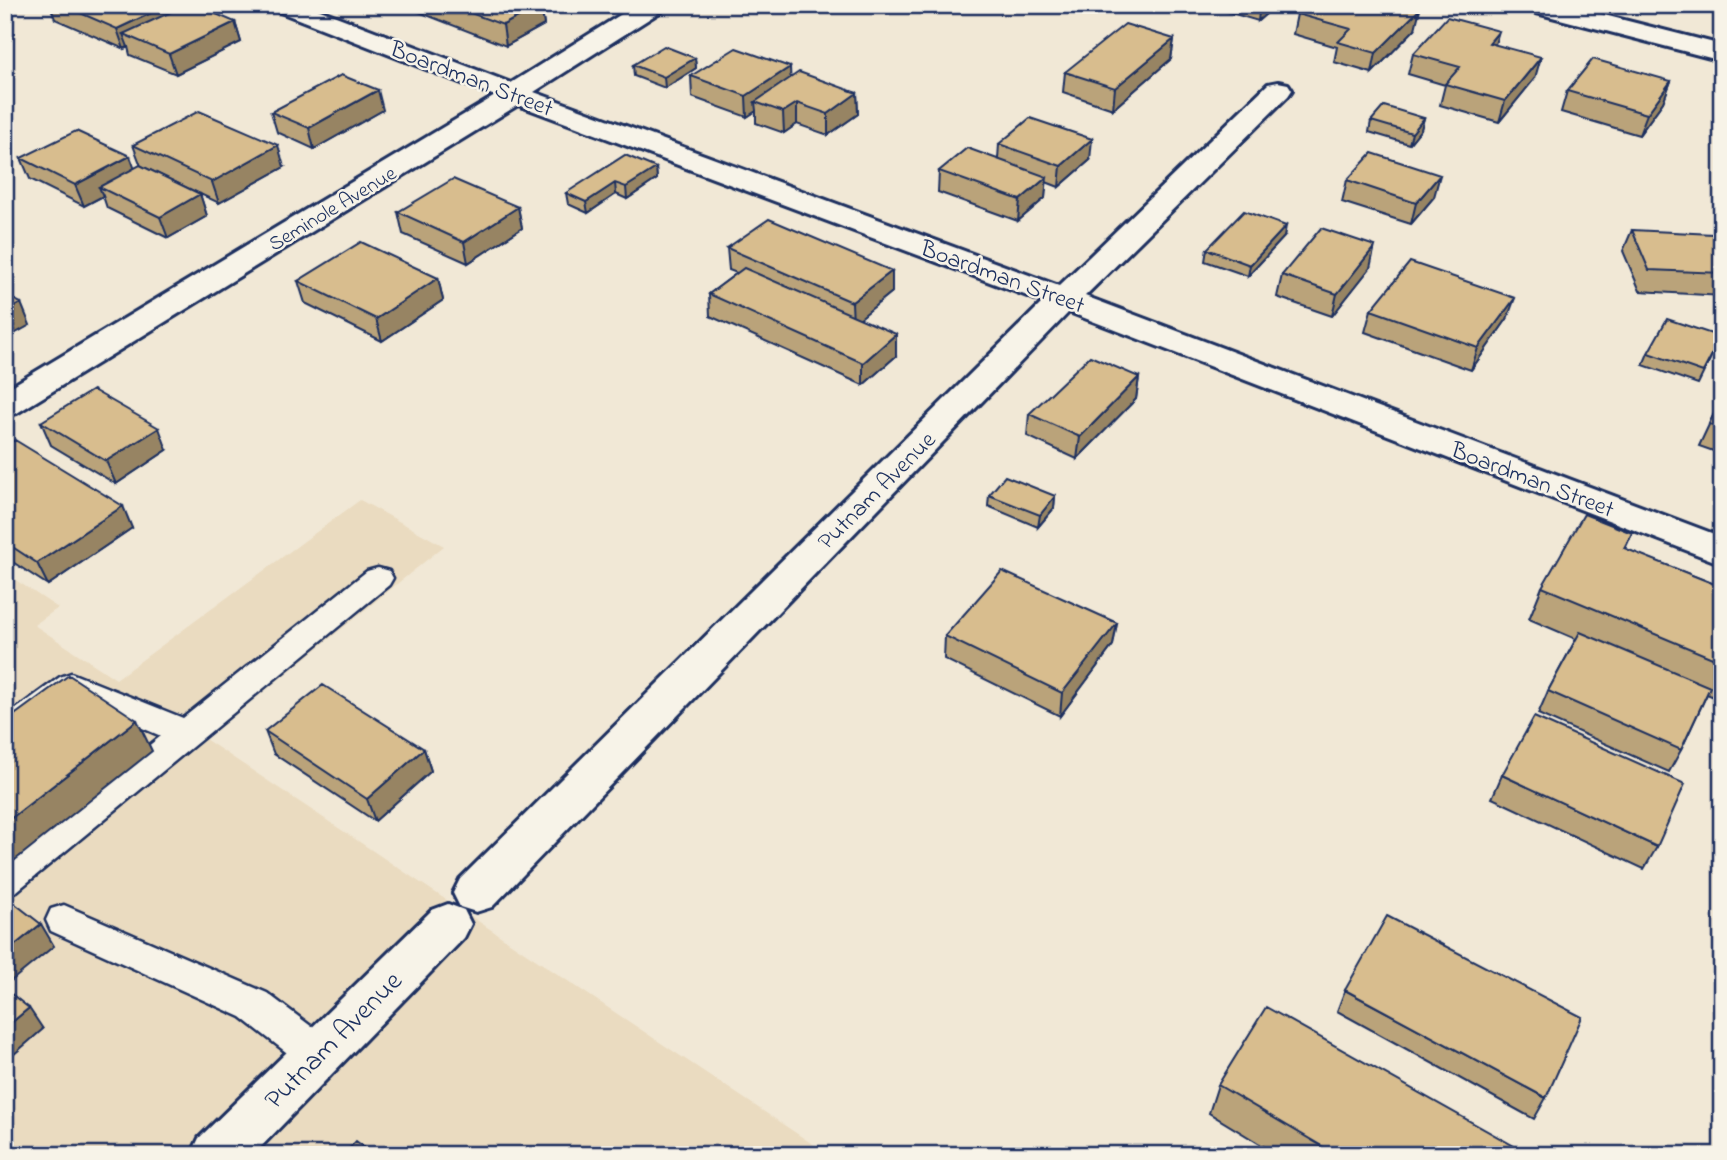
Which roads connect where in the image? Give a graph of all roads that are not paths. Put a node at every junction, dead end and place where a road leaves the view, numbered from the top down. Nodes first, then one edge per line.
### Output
1 (284, 5) edge
2 (654, 5) edge
3 (1534, 5) edge
4 (1722, 53) edge
5 (1278, 90) dead end
6 (514, 94) junction
7 (1064, 299) junction
8 (5, 405) edge
9 (1722, 551) edge
10 (378, 578) dead end
11 (189, 734) junction
12 (5, 735) edge
13 (5, 881) edge
14 (64, 920) dead end
15 (318, 1054) junction
16 (217, 1155) edge

1 - 6 street, Boardman Street
2 - 6 street, Seminole Avenue
3 - 4 street
5 - 7 street, Putnam Avenue
6 - 7 street, Boardman Street
6 - 8 street, Seminole Avenue
7 - 9 street, Boardman Street
7 - 15 street, Putnam Avenue
10 - 11 lane
11 - 12 lane
11 - 13 lane
14 - 15 lane
15 - 16 street, Putnam Avenue

